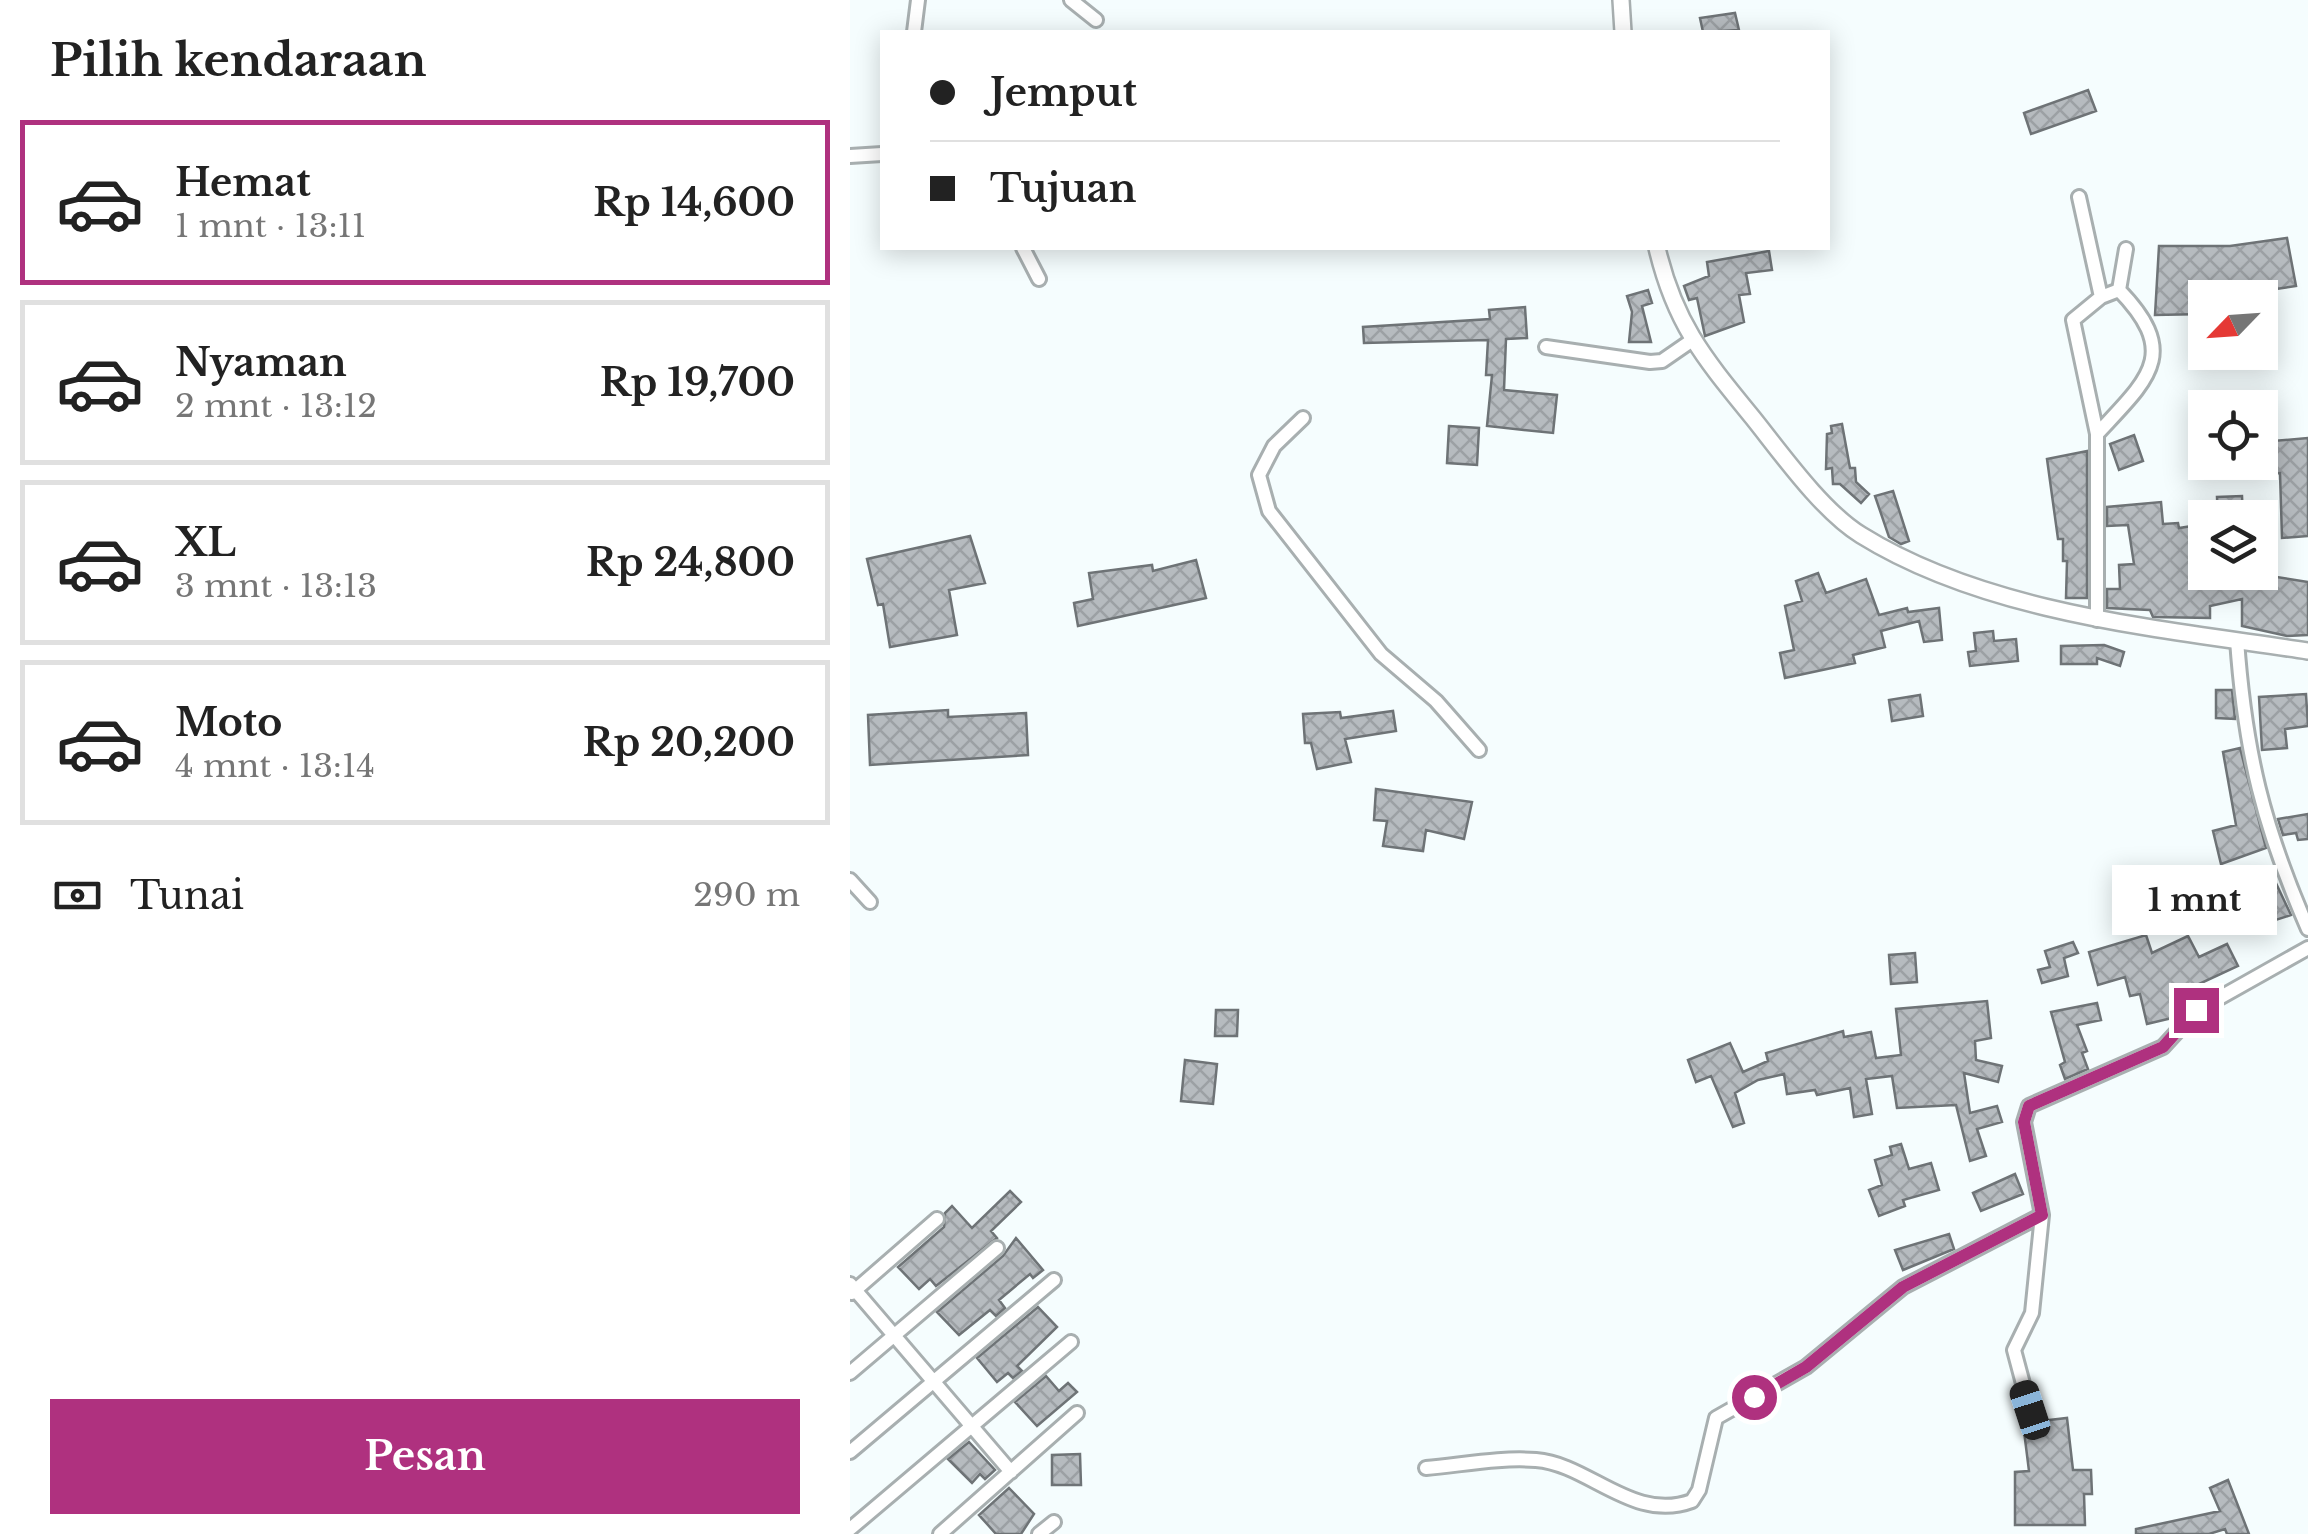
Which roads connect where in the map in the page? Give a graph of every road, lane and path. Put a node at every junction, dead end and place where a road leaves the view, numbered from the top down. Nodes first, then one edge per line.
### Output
1 (918, 0) edge
2 (1071, 0) edge
3 (1621, 0) edge
4 (1096, 20) dead end
5 (914, 30) edge
6 (1623, 30) edge
7 (880, 154) edge
8 (850, 156) edge
9 (2079, 197) dead end
10 (2126, 249) dead end
11 (1024, 250) edge
12 (1657, 250) edge
13 (1038, 279) dead end
14 (2119, 290) junction
15 (2101, 297) junction
16 (1685, 346) junction
17 (1546, 347) dead end
18 (1303, 418) dead end
19 (2098, 434) junction
20 (2097, 620) junction
21 (2237, 640) junction
22 (2308, 650) edge
23 (1479, 750) dead end
24 (850, 880) edge
25 (870, 902) dead end
26 (2308, 929) edge
27 (2308, 948) edge
28 (2042, 1215) junction
29 (937, 1219) dead end
30 (996, 1248) dead end
31 (1054, 1280) dead end
32 (852, 1289) edge
33 (894, 1335) junction
34 (1072, 1342) dead end
35 (850, 1372) edge
36 (935, 1382) junction
37 (2030, 1410) dead end
38 (1078, 1413) dead end
39 (973, 1429) junction
40 (850, 1452) edge
41 (1426, 1468) dead end
42 (1012, 1472) junction
43 (1054, 1522) dead end
44 (850, 1529) edge
45 (940, 1534) edge
46 (1040, 1534) edge

1 - 5 street
2 - 4 street
3 - 6 street
7 - 8 street
9 - 15 street
10 - 14 street
11 - 13 street
12 - 16 street
14 - 15 street
14 - 19 street
15 - 19 street
16 - 17 street
16 - 20 street
18 - 23 street
19 - 20 street
20 - 21 street
21 - 22 street
21 - 26 street
24 - 25 street
27 - 28 street
28 - 37 street
28 - 41 street
29 - 32 street
30 - 33 street
31 - 36 street
32 - 33 street
33 - 35 street
33 - 36 street
34 - 39 street
36 - 39 street
36 - 40 street
38 - 42 street
39 - 42 street
39 - 44 street
42 - 45 street
43 - 46 street

